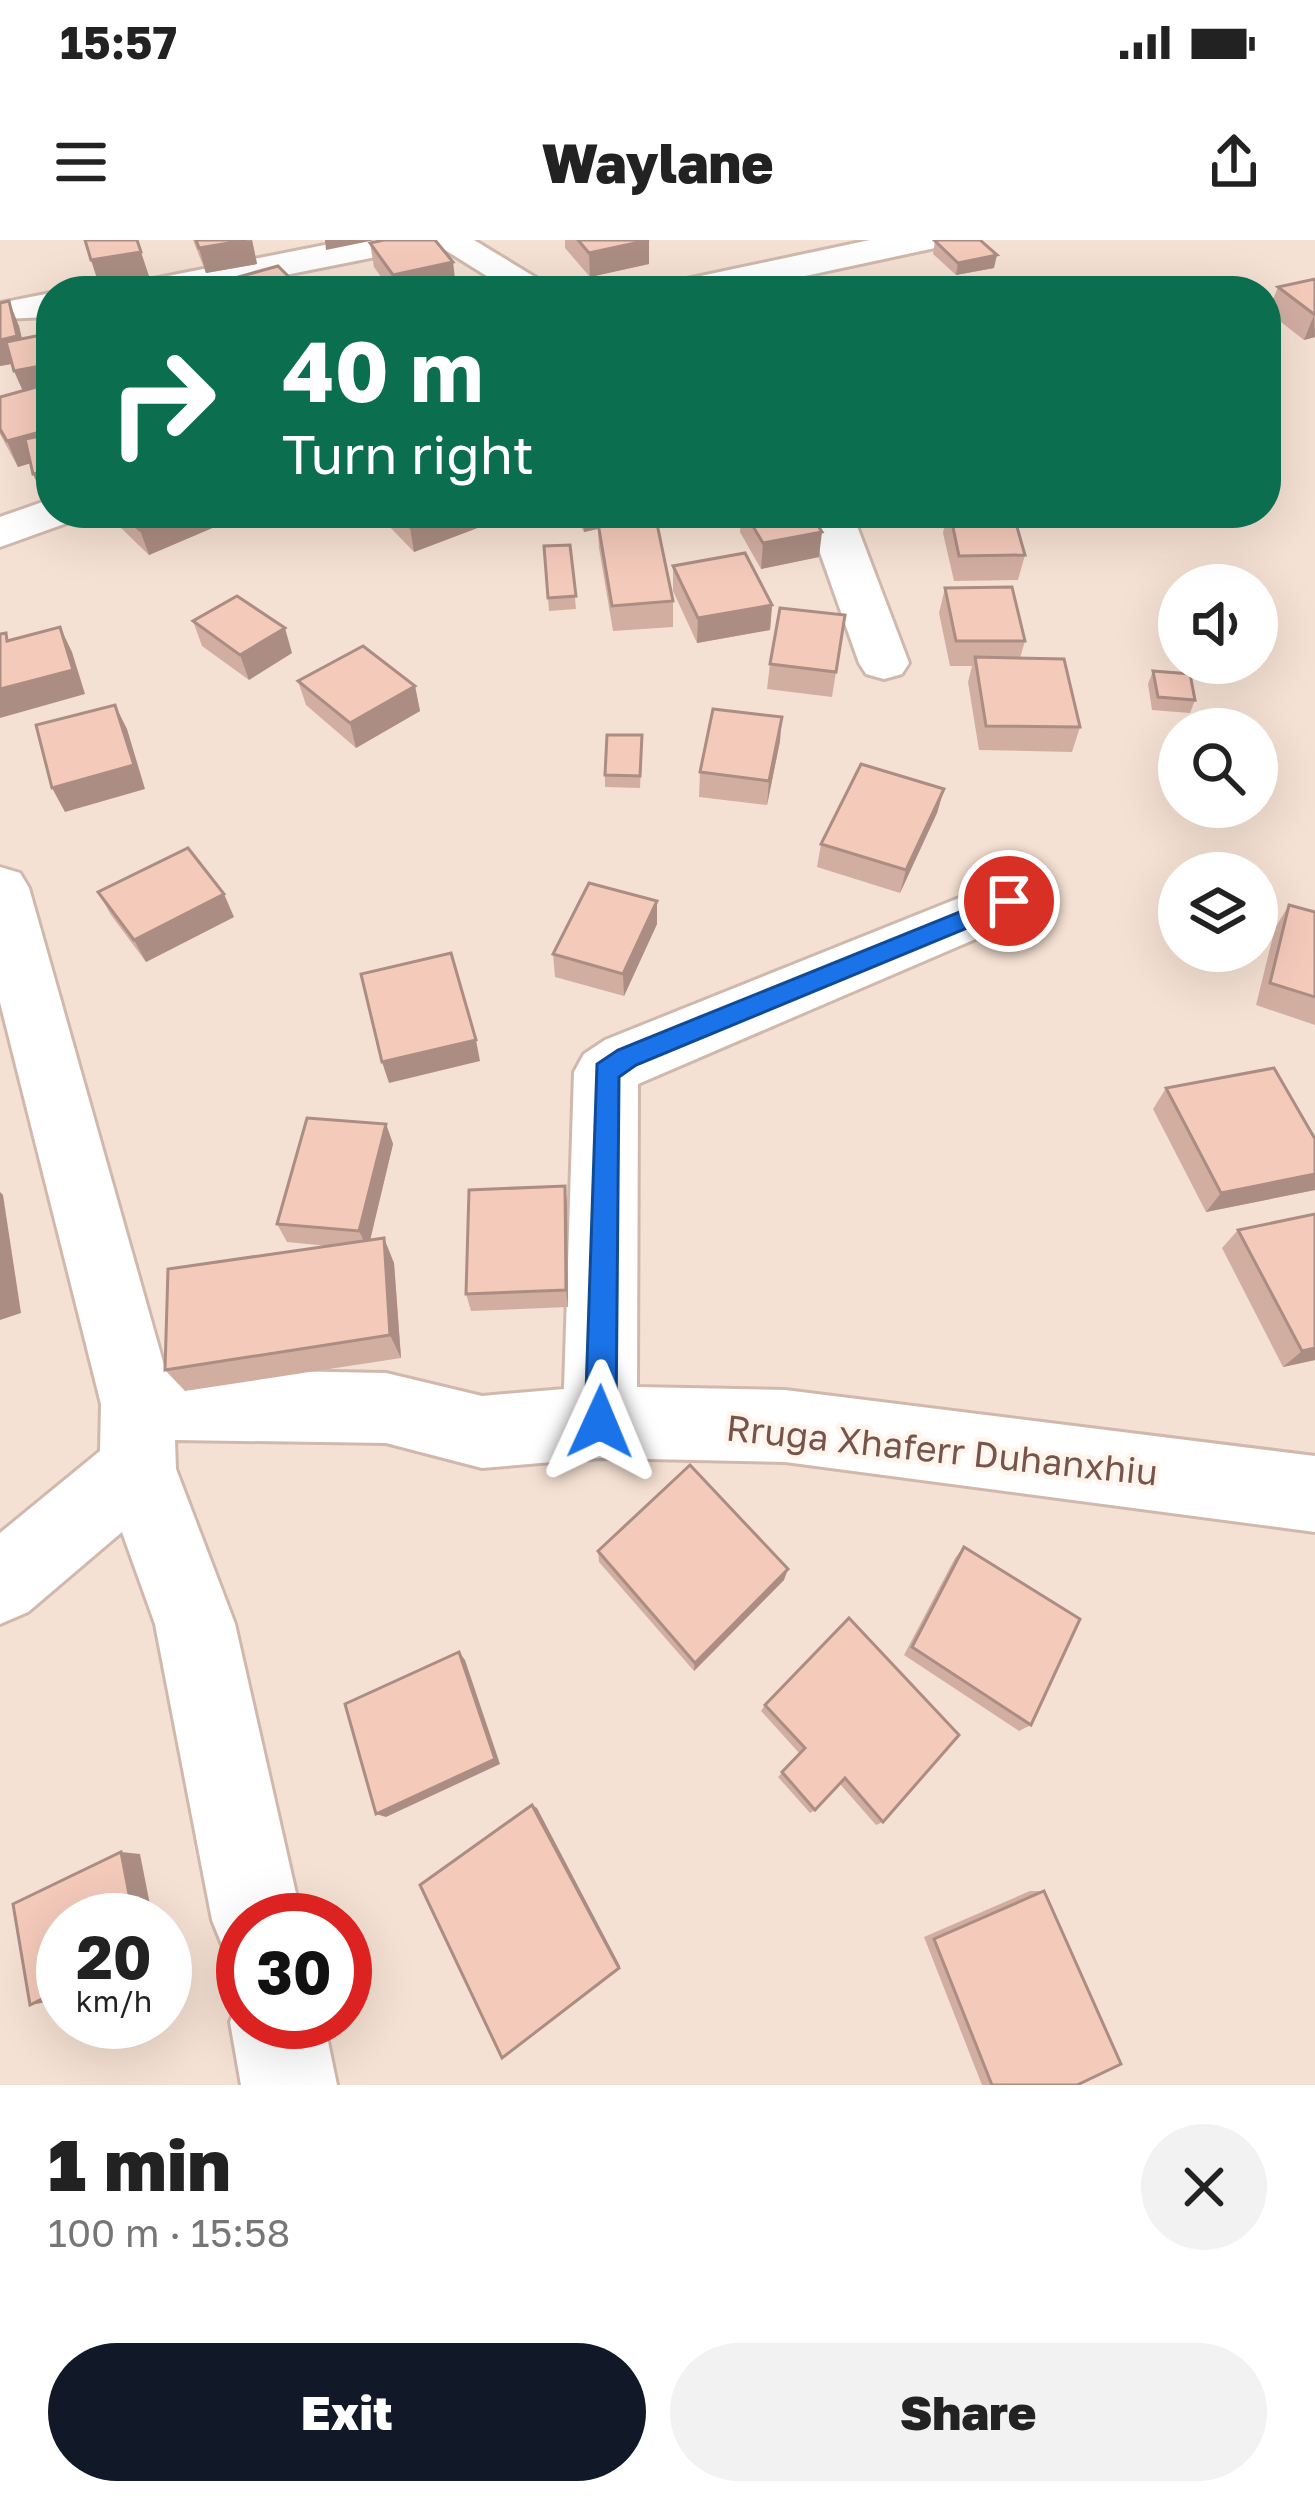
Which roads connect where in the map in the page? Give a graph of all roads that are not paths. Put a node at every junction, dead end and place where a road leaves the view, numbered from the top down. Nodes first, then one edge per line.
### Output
1 (406, 240) edge
2 (447, 240) edge
3 (922, 240) edge
4 (224, 276) edge
5 (512, 276) edge
6 (753, 276) edge
7 (36, 518) edge
8 (834, 528) edge
9 (0, 533) edge
10 (884, 663) dead end
11 (0, 888) edge
12 (1009, 901) dead end
13 (600, 1422) junction
14 (138, 1437) junction
15 (1315, 1494) edge
16 (0, 1585) edge
17 (250, 1893) edge
18 (283, 2049) edge
19 (290, 2085) edge

1 - 4 street
2 - 5 street
3 - 6 street
7 - 9 street
8 - 10 street
11 - 14 street
12 - 13 street
13 - 14 street, Rruga Xhaferr Duhanxhiu
13 - 15 street, Rruga Xhaferr Duhanxhiu
14 - 16 street
14 - 17 street
18 - 19 street

